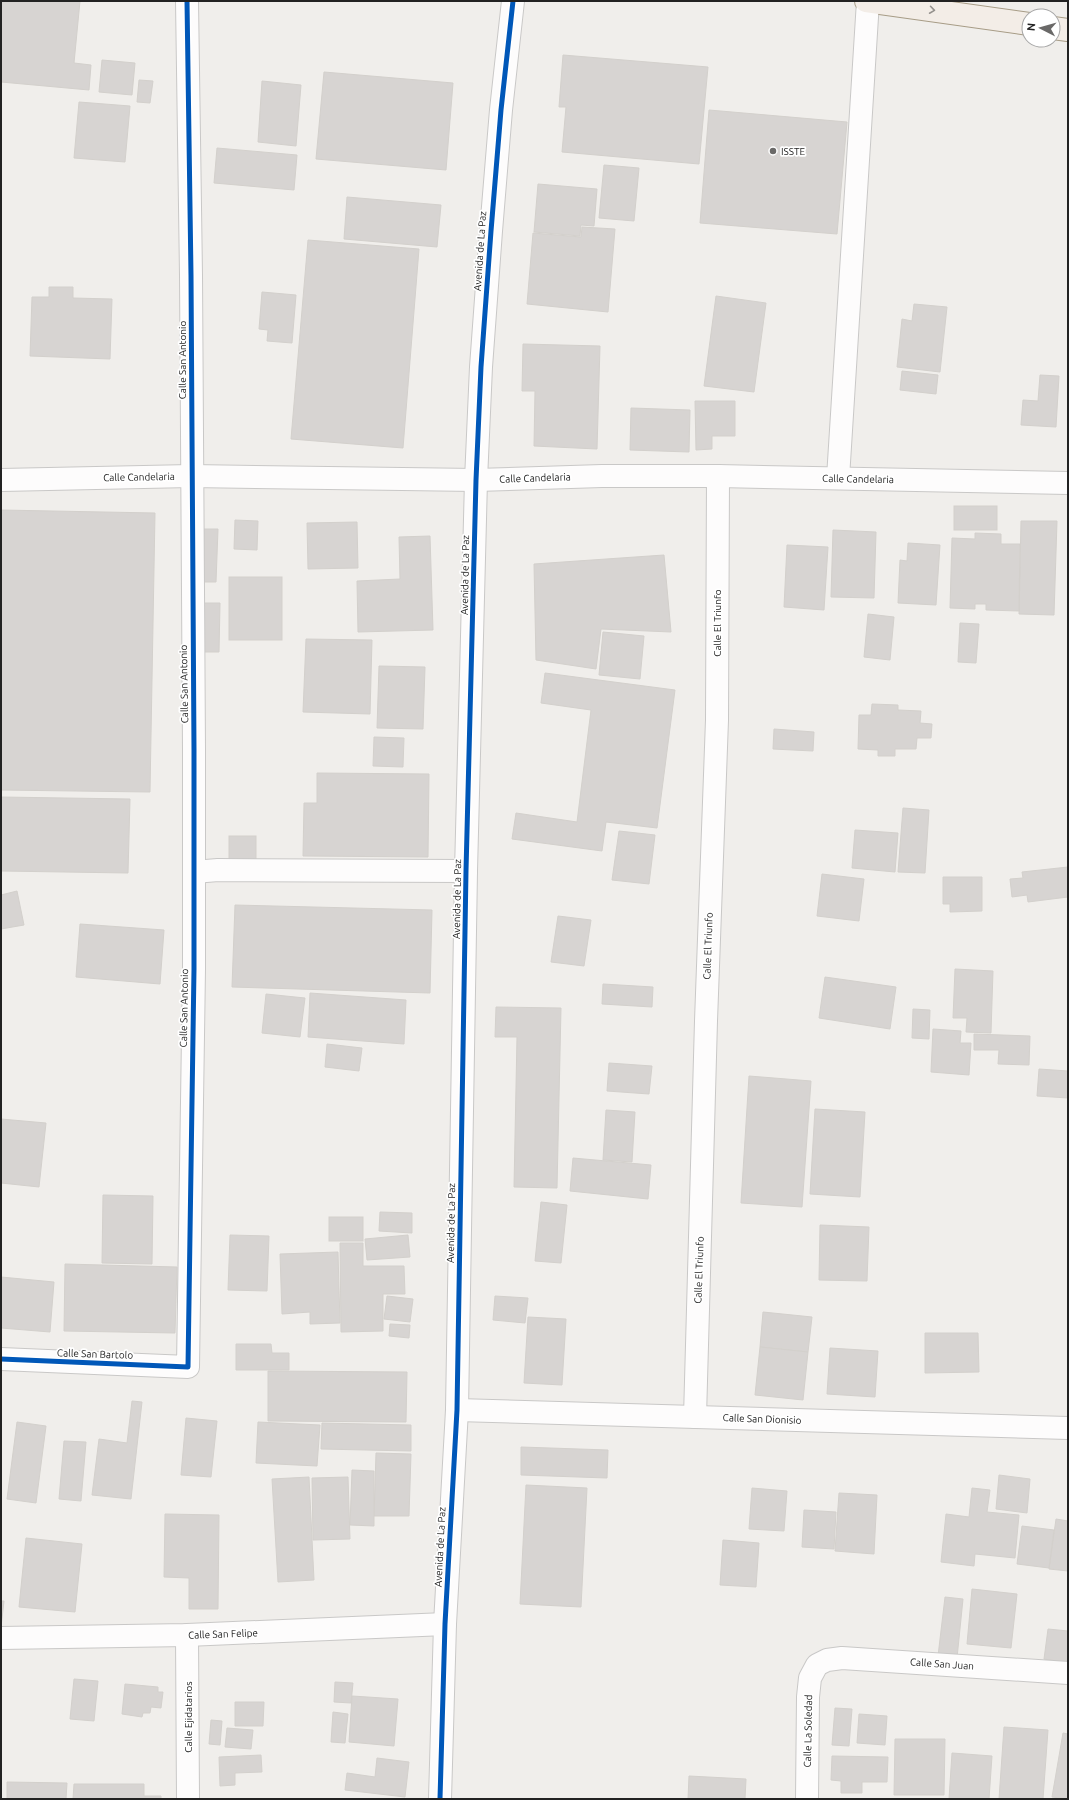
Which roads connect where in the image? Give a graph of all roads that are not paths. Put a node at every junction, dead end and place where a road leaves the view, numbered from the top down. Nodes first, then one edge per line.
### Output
1 (187, 1) edge
2 (513, 1) edge
3 (867, 1) edge
4 (1021, 23) edge
5 (191, 476) junction
6 (718, 476) junction
7 (838, 478) junction
8 (1, 480) edge
9 (476, 480) junction
10 (1068, 483) edge
11 (466, 871) junction
12 (194, 872) junction
13 (1, 1359) edge
14 (188, 1367) joint
15 (457, 1410) junction
16 (695, 1417) junction
17 (1068, 1428) edge
18 (445, 1624) junction
19 (188, 1635) junction
20 (1, 1638) edge
21 (817, 1664) joint
22 (1068, 1673) edge
23 (188, 1799) edge
24 (440, 1799) edge
25 (806, 1799) edge

1 - 5 street, Calle San Antonio
2 - 9 street, Avenida de La Paz
3 -> 4 main road
3 - 7 street
5 - 8 street, Calle Candelaria
5 - 9 street, Calle Candelaria
5 - 12 street, Calle San Antonio
6 - 7 street, Calle Candelaria
6 - 9 street, Calle Candelaria
6 - 16 street, Calle El Triunfo
7 - 10 street, Calle Candelaria
9 - 11 street, Avenida de La Paz
11 - 12 street
11 - 15 street, Avenida de La Paz
12 - 14 street, Calle San Antonio
13 - 14 street, Calle San Bartolo
15 - 16 street, Calle San Dionisio
15 - 18 street, Avenida de La Paz
16 - 17 street, Calle San Dionisio
18 - 19 street, Calle San Felipe
18 - 24 street, Avenida de La Paz
19 - 20 street, Calle San Felipe
19 - 23 street, Calle Ejidatarios
21 - 22 street, Calle San Juan
21 - 25 street, Calle La Soledad

